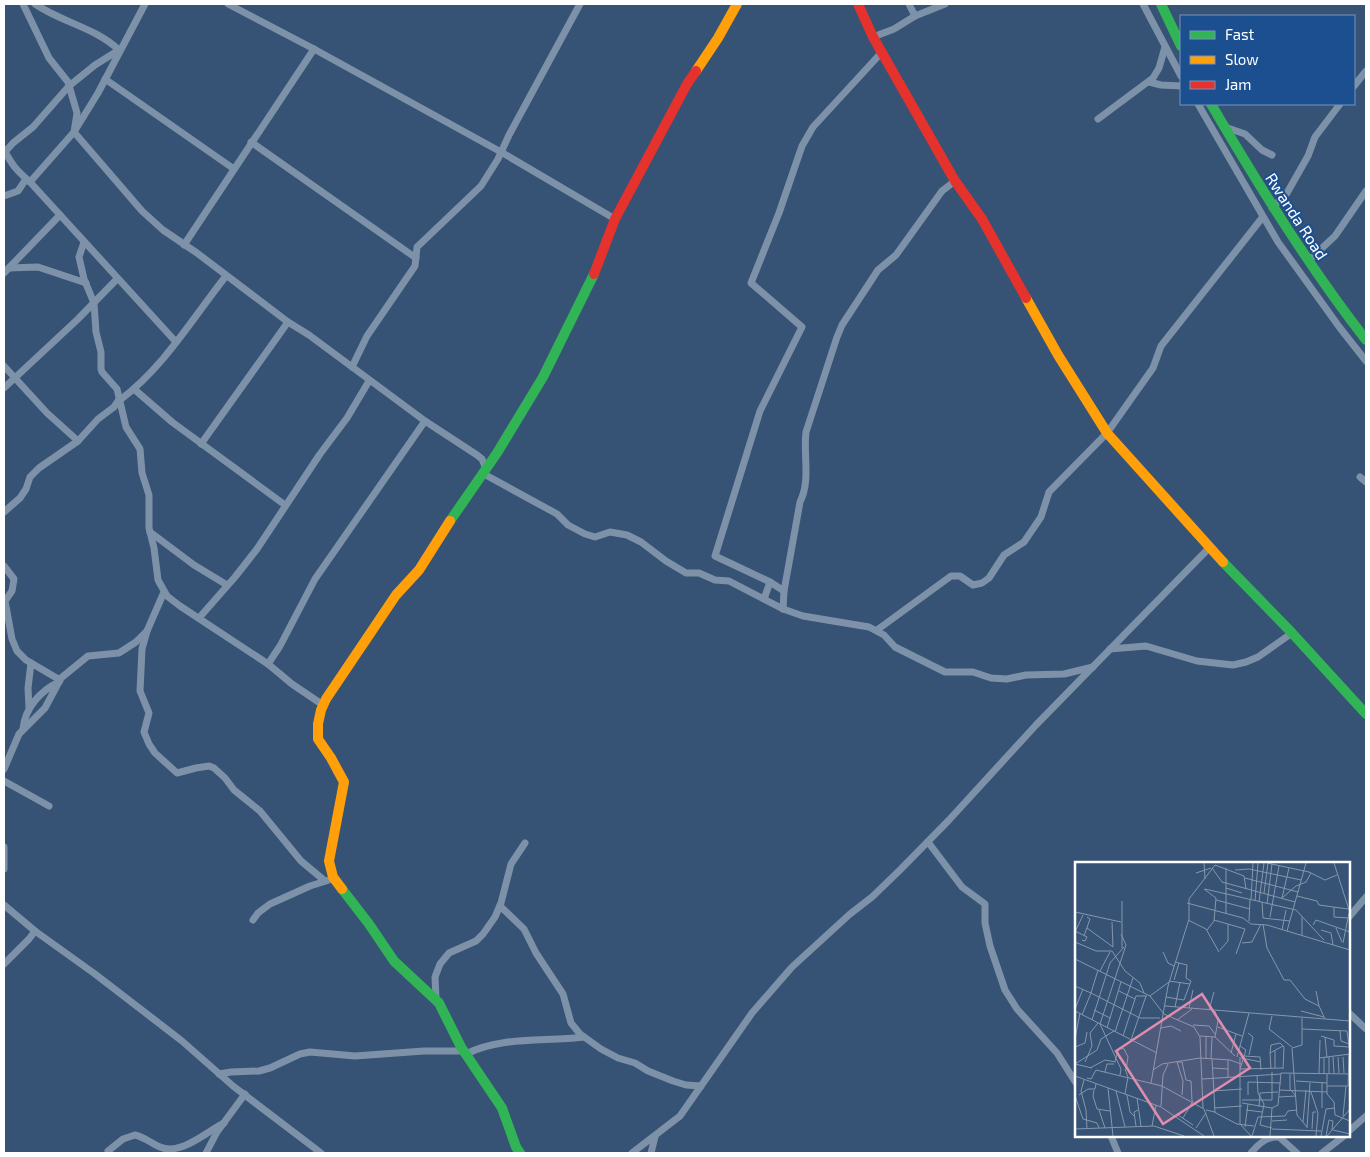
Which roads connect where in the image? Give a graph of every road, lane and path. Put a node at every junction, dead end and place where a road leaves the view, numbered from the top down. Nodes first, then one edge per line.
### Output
1 (23, 4) edge
2 (35, 4) edge
3 (144, 4) edge
4 (228, 4) edge
5 (570, 4) edge
6 (737, 4) edge
7 (858, 4) edge
8 (909, 4) edge
9 (945, 4) edge
10 (1143, 4) edge
11 (1161, 4) edge
12 (579, 6) edge
13 (915, 16) junction
14 (873, 37) junction
15 (1180, 44) edge
16 (1165, 47) junction
17 (314, 49) junction
18 (119, 50) junction
19 (882, 52) junction
20 (1366, 71) edge
21 (1180, 74) edge
22 (105, 79) junction
23 (1149, 82) junction
24 (1355, 85) edge
25 (69, 86) junction
26 (1180, 86) edge
27 (1199, 105) edge
28 (1212, 105) edge
29 (1339, 105) edge
30 (1098, 119) dead end
31 (1226, 127) junction
32 (74, 132) junction
33 (251, 142) junction
34 (4, 152) edge
35 (501, 152) junction
36 (1272, 155) dead end
37 (234, 169) junction
38 (28, 181) junction
39 (955, 181) junction
40 (1366, 191) edge
41 (4, 196) edge
42 (1272, 208) junction
43 (60, 215) junction
44 (1262, 218) junction
45 (615, 219) junction
46 (84, 242) junction
47 (184, 244) junction
48 (416, 258) junction
49 (1308, 261) junction
50 (6, 270) edge
51 (226, 276) junction
52 (117, 279) junction
53 (86, 283) junction
54 (94, 303) junction
55 (288, 322) junction
56 (1366, 340) edge
57 (176, 342) junction
58 (1366, 361) edge
59 (4, 366) edge
60 (352, 367) junction
61 (15, 378) junction
62 (370, 381) junction
63 (4, 388) edge
64 (134, 389) junction
65 (120, 399) junction
66 (425, 421) junction
67 (1107, 433) junction
68 (78, 441) junction
69 (201, 444) junction
70 (484, 471) junction
71 (1360, 477) dead end
72 (1366, 482) edge
73 (286, 505) junction
74 (4, 512) edge
75 (150, 532) junction
76 (1209, 548) junction
77 (4, 566) edge
78 (770, 582) junction
79 (227, 586) junction
80 (784, 591) junction
81 (164, 592) junction
82 (764, 599) junction
83 (783, 609) junction
84 (199, 618) junction
85 (877, 630) junction
86 (147, 631) junction
87 (1292, 633) junction
88 (1110, 649) junction
89 (31, 663) junction
90 (268, 664) junction
91 (1094, 667) junction
92 (59, 681) junction
93 (323, 705) junction
94 (30, 708) junction
95 (1366, 714) edge
96 (23, 729) junction
97 (4, 769) edge
98 (4, 781) edge
99 (49, 806) dead end
100 (928, 842) junction
101 (525, 843) dead end
102 (4, 848) edge
103 (4, 869) edge
104 (330, 880) junction
105 (1366, 897) edge
106 (4, 906) edge
107 (500, 906) junction
108 (1350, 916) edge
109 (253, 920) dead end
110 (34, 931) junction
111 (4, 964) edge
112 (436, 999) junction
113 (1350, 1015) edge
114 (1366, 1029) edge
115 (584, 1037) junction
116 (465, 1053) junction
117 (220, 1074) junction
118 (1075, 1081) edge
119 (701, 1086) junction
120 (244, 1094) junction
121 (1366, 1116) edge
122 (224, 1123) junction
123 (1350, 1130) edge
124 (655, 1137) junction
125 (1111, 1137) edge
126 (1274, 1137) edge
127 (1279, 1137) edge
128 (1343, 1137) edge
129 (108, 1151) dead end
130 (170, 1151) edge
131 (206, 1153) edge
132 (321, 1153) edge
133 (520, 1153) edge
134 (632, 1153) edge
135 (651, 1153) edge
136 (1118, 1153) edge
137 (1251, 1153) edge
138 (1297, 1153) edge
139 (1322, 1153) edge

1 - 25 street
2 - 18 street
3 - 18 street
4 - 17 street
5 - 12 street
6 - 45 main road
7 - 14 main road
8 - 13 street
9 - 13 street
10 - 16 street
11 - 15 main road
12 - 35 street
13 - 14 street
14 - 19 main road
16 - 21 street
16 - 23 street
17 - 33 street
17 - 35 street
18 - 22 street
18 - 25 street
19 - 39 main road
19 - 78 street
20 - 24 street
22 - 32 street
22 - 37 street
23 - 26 street
23 - 30 street
25 - 32 street
25 - 34 street
27 - 44 street
28 - 31 main road, Rwanda Road
29 - 42 street
31 - 36 street
31 - 42 main road, Rwanda Road
32 - 38 street
32 - 47 street
33 - 37 street
33 - 48 street
34 - 38 street
35 - 45 street
35 - 48 street
37 - 47 street
38 - 41 street
38 - 43 street
39 - 67 main road
39 - 80 street
40 - 49 street
42 - 49 main road, Rwanda Road
43 - 46 street
43 - 50 street
44 - 58 street
44 - 67 street
45 - 70 main road
46 - 52 street
46 - 53 street
47 - 51 street
48 - 60 street
49 - 56 main road, Rwanda Road
50 - 53 street
51 - 55 street
51 - 57 street
52 - 54 street
52 - 57 street
53 - 54 street
54 - 61 street
54 - 65 street
55 - 60 street
55 - 69 street
57 - 64 street
59 - 61 street
60 - 62 street
61 - 63 street
61 - 68 street
62 - 66 street
62 - 73 street
64 - 65 street
64 - 69 street
65 - 68 street
65 - 75 street
66 - 70 street
66 - 90 street
67 - 76 main road
67 - 85 street
68 - 74 street
69 - 73 street
70 - 82 street
70 - 93 main road
71 - 72 street
73 - 79 street
75 - 79 street
75 - 81 street
76 - 87 main road
76 - 88 street
77 - 89 street
78 - 80 street
78 - 82 street
79 - 84 street
80 - 83 street
81 - 84 street
81 - 86 street
82 - 83 street
83 - 85 street
84 - 90 street
85 - 91 street
86 - 92 street
86 - 104 street
87 - 88 street
87 - 95 main road
88 - 91 street
89 - 92 street
89 - 94 street
90 - 93 street
91 - 100 street
92 - 94 street
92 - 96 street
93 - 104 main road
94 - 96 street
96 - 97 street
98 - 99 street
100 - 118 street
100 - 119 street
101 - 107 street
102 - 103 street
104 - 109 street
104 - 112 main road
105 - 108 street
106 - 110 street
107 - 112 street
107 - 115 street
110 - 111 street
110 - 117 street
112 - 116 main road
113 - 114 street
115 - 116 street
115 - 119 street
116 - 117 street
116 - 133 main road
117 - 120 street
119 - 124 street
120 - 122 street
120 - 132 street
121 - 123 street
122 - 130 street
122 - 131 street
124 - 134 street
124 - 135 street
125 - 136 street
126 - 137 street
127 - 138 street
128 - 139 street
129 - 130 street

